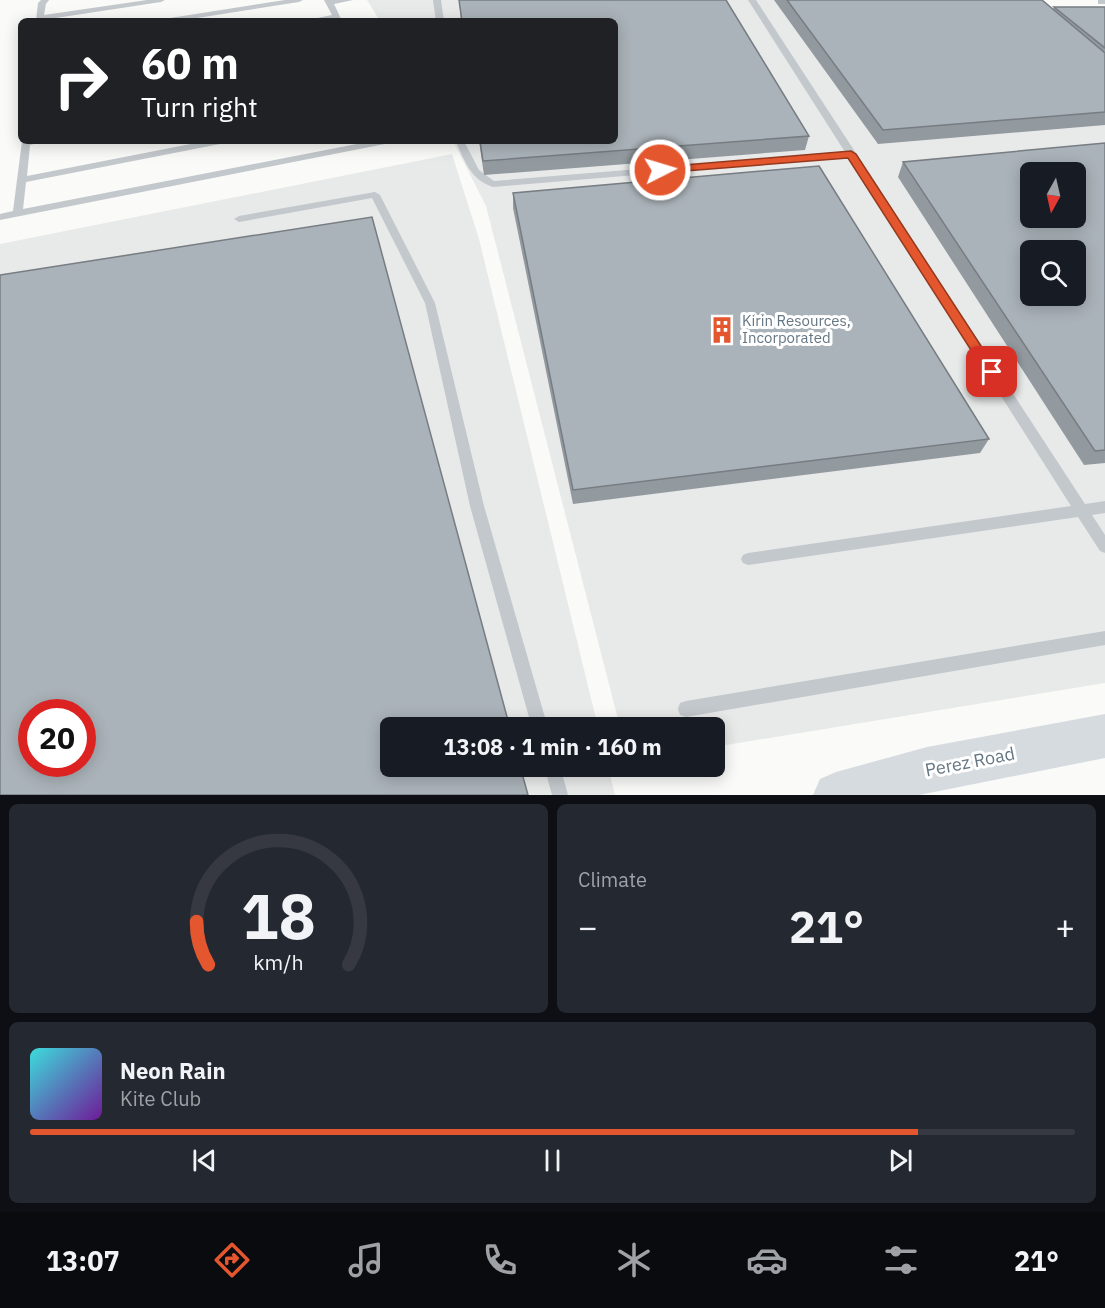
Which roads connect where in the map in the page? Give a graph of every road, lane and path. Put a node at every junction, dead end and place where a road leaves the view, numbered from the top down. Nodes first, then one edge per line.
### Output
1 (45, 0) edge
2 (162, 0) edge
3 (299, 0) edge
4 (348, 0) edge
5 (437, 0) edge
6 (752, 0) edge
7 (329, 1) edge
8 (40, 18) edge
9 (52, 18) edge
10 (183, 18) edge
11 (337, 18) edge
12 (440, 18) edge
13 (26, 144) edge
14 (205, 144) edge
15 (370, 144) edge
16 (461, 144) edge
17 (851, 154) junction
18 (22, 180) junction
19 (18, 213) junction
20 (0, 217) edge
21 (239, 219) dead end
22 (1105, 507) edge
23 (1081, 510) junction
24 (1105, 547) edge
25 (748, 559) dead end
26 (1105, 638) edge
27 (686, 709) dead end
28 (537, 717) edge
29 (1105, 736) edge
30 (555, 777) edge
31 (560, 795) edge
32 (836, 795) edge

1 - 8 lane
2 - 9 lane
3 - 10 lane
4 - 7 lane
5 - 12 lane
6 - 17 lane
7 - 11 lane
13 - 18 lane
14 - 18 lane
15 - 19 lane
16 - 17 lane
17 - 23 lane
18 - 19 lane
19 - 20 lane
21 - 28 lane
22 - 23 lane
23 - 24 lane
23 - 25 lane
26 - 27 lane
29 - 32 street, Perez Road
30 - 31 lane

